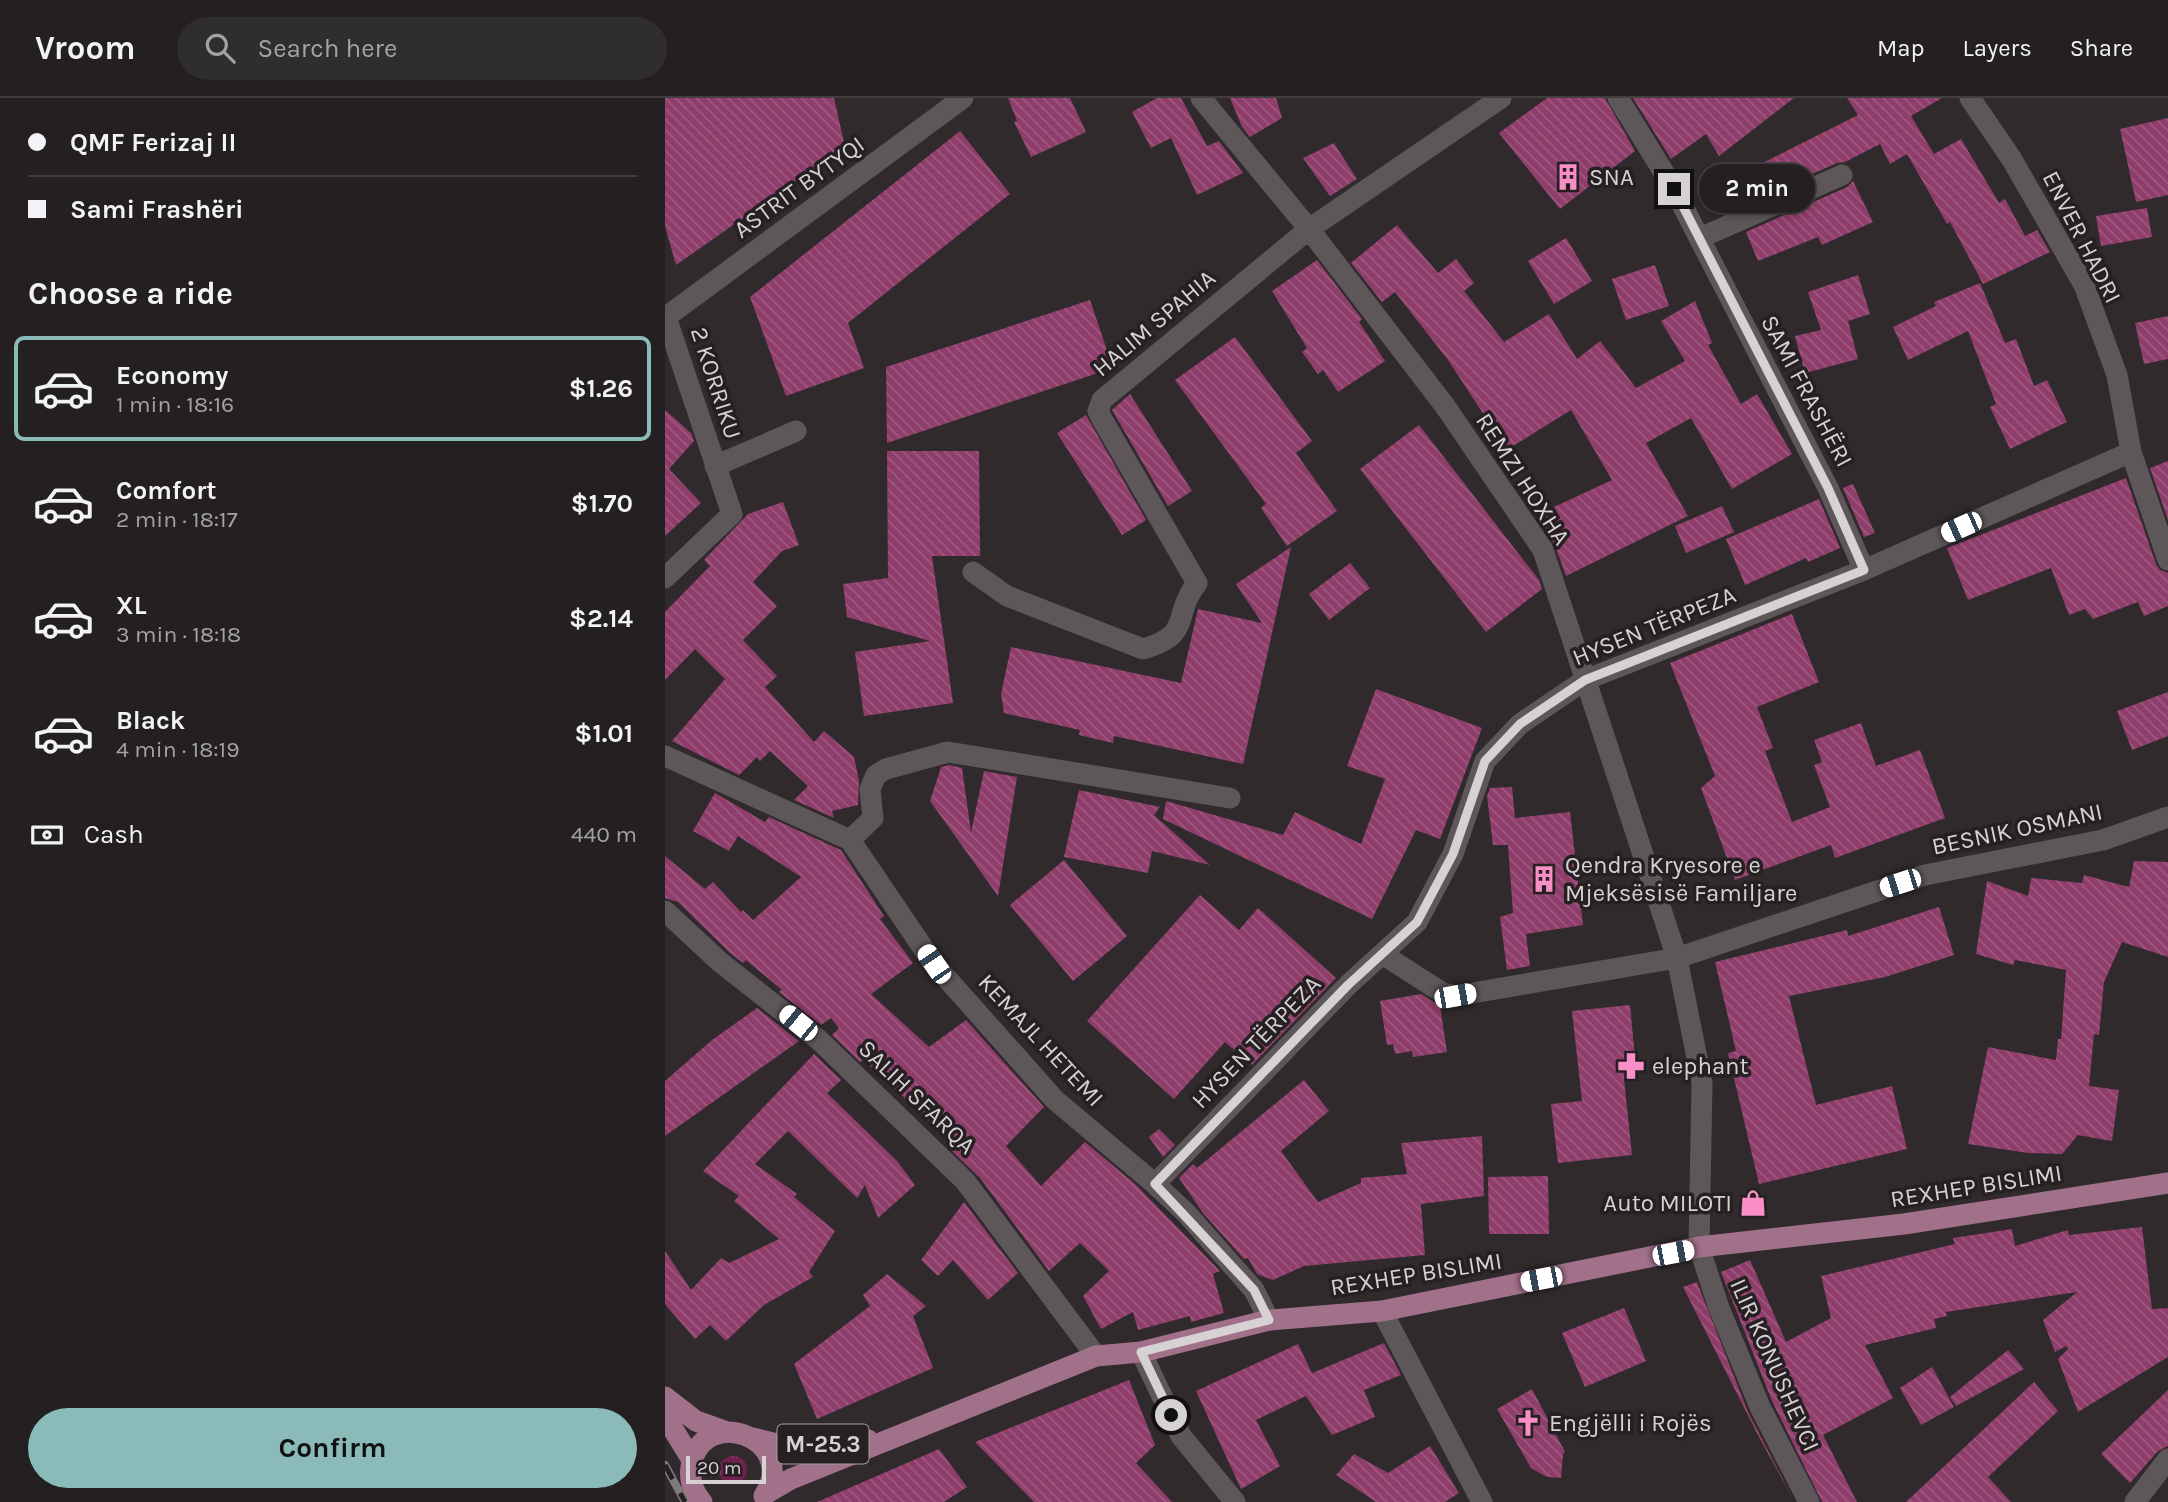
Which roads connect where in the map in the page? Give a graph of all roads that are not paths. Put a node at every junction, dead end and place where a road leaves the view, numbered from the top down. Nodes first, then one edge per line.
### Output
1 (963, 98) edge
2 (1201, 98) edge
3 (1501, 98) edge
4 (1618, 98) edge
5 (1970, 98) edge
6 (1842, 175) dead end
7 (1308, 229) junction
8 (1699, 238) junction
9 (665, 316) edge
10 (796, 431) dead end
11 (2131, 452) junction
12 (715, 466) junction
13 (2168, 560) edge
14 (1864, 570) junction
15 (973, 572) dead end
16 (665, 578) edge
17 (1585, 680) junction
18 (665, 756) edge
19 (1230, 798) dead end
20 (2168, 817) edge
21 (850, 840) junction
22 (665, 911) edge
23 (1383, 954) junction
24 (1677, 958) junction
25 (2168, 1183) edge
26 (1155, 1184) junction
27 (1699, 1247) junction
28 (1383, 1311) junction
29 (1269, 1320) junction
30 (1141, 1352) junction
31 (1096, 1356) junction
32 (665, 1397) edge
33 (665, 1416) edge
34 (727, 1432) junction
35 (894, 1437) junction
36 (753, 1438) junction
37 (2168, 1459) edge
38 (692, 1460) junction
39 (694, 1496) edge
40 (762, 1500) edge
41 (1235, 1502) edge
42 (1482, 1502) edge
43 (1809, 1502) edge
44 (2135, 1502) edge

1 - 9 street, ASTRIT BYTYQI
2 - 7 street, REMZI HOXHA
3 - 7 street, HALIM SPAHIA
4 - 8 street, SAMI FRASHËRI
5 - 11 street, ENVER HADRI
6 - 8 street
7 - 15 street, HALIM SPAHIA
7 - 17 street, REMZI HOXHA
8 - 14 street, SAMI FRASHËRI
9 - 12 street, 2 KORRIKU
10 - 12 street, 2 KORRIKU
11 - 13 street
11 - 14 street, HYSEN TËRPEZA
12 - 16 street, 2 KORRIKU
14 - 17 street, HYSEN TËRPEZA
17 - 23 street, HYSEN TËRPEZA
17 - 24 street, REMZI HOXHA
18 - 21 street
19 - 21 street
20 - 24 street, BESNIK OSMANI
21 - 26 street, KEMAJL HETEMI
22 - 31 street, SALIH SFARQA
23 - 24 street, BESNIK OSMANI
23 - 26 street, HYSEN TËRPEZA
24 - 27 street, REMZI HOXHA
25 - 27 main road, REXHEP BISLIMI / M-25.3
26 - 29 street, KEMAJL HETEMI
27 - 28 main road, REXHEP BISLIMI / M-25.3
27 - 43 street, ILIR KONUSHEVCI
28 - 29 main road, REXHEP BISLIMI / M-25.3
28 - 42 street
29 - 30 main road, REXHEP BISLIMI / M-25.3
30 - 31 main road, REXHEP BISLIMI / M-25.3
30 - 41 street
31 - 35 main road, REXHEP BISLIMI / M-25.3
32 - 34 main road, REXHEP BISLIMI
33 - 38 main road
34 - 36 main road, REXHEP BISLIMI
34 - 38 main road
35 - 36 main road, REXHEP BISLIMI / M-25.3
35 - 40 main road, REXHEP BISLIMI / M-25.3
36 - 40 main road
37 - 44 street
38 - 39 main road

